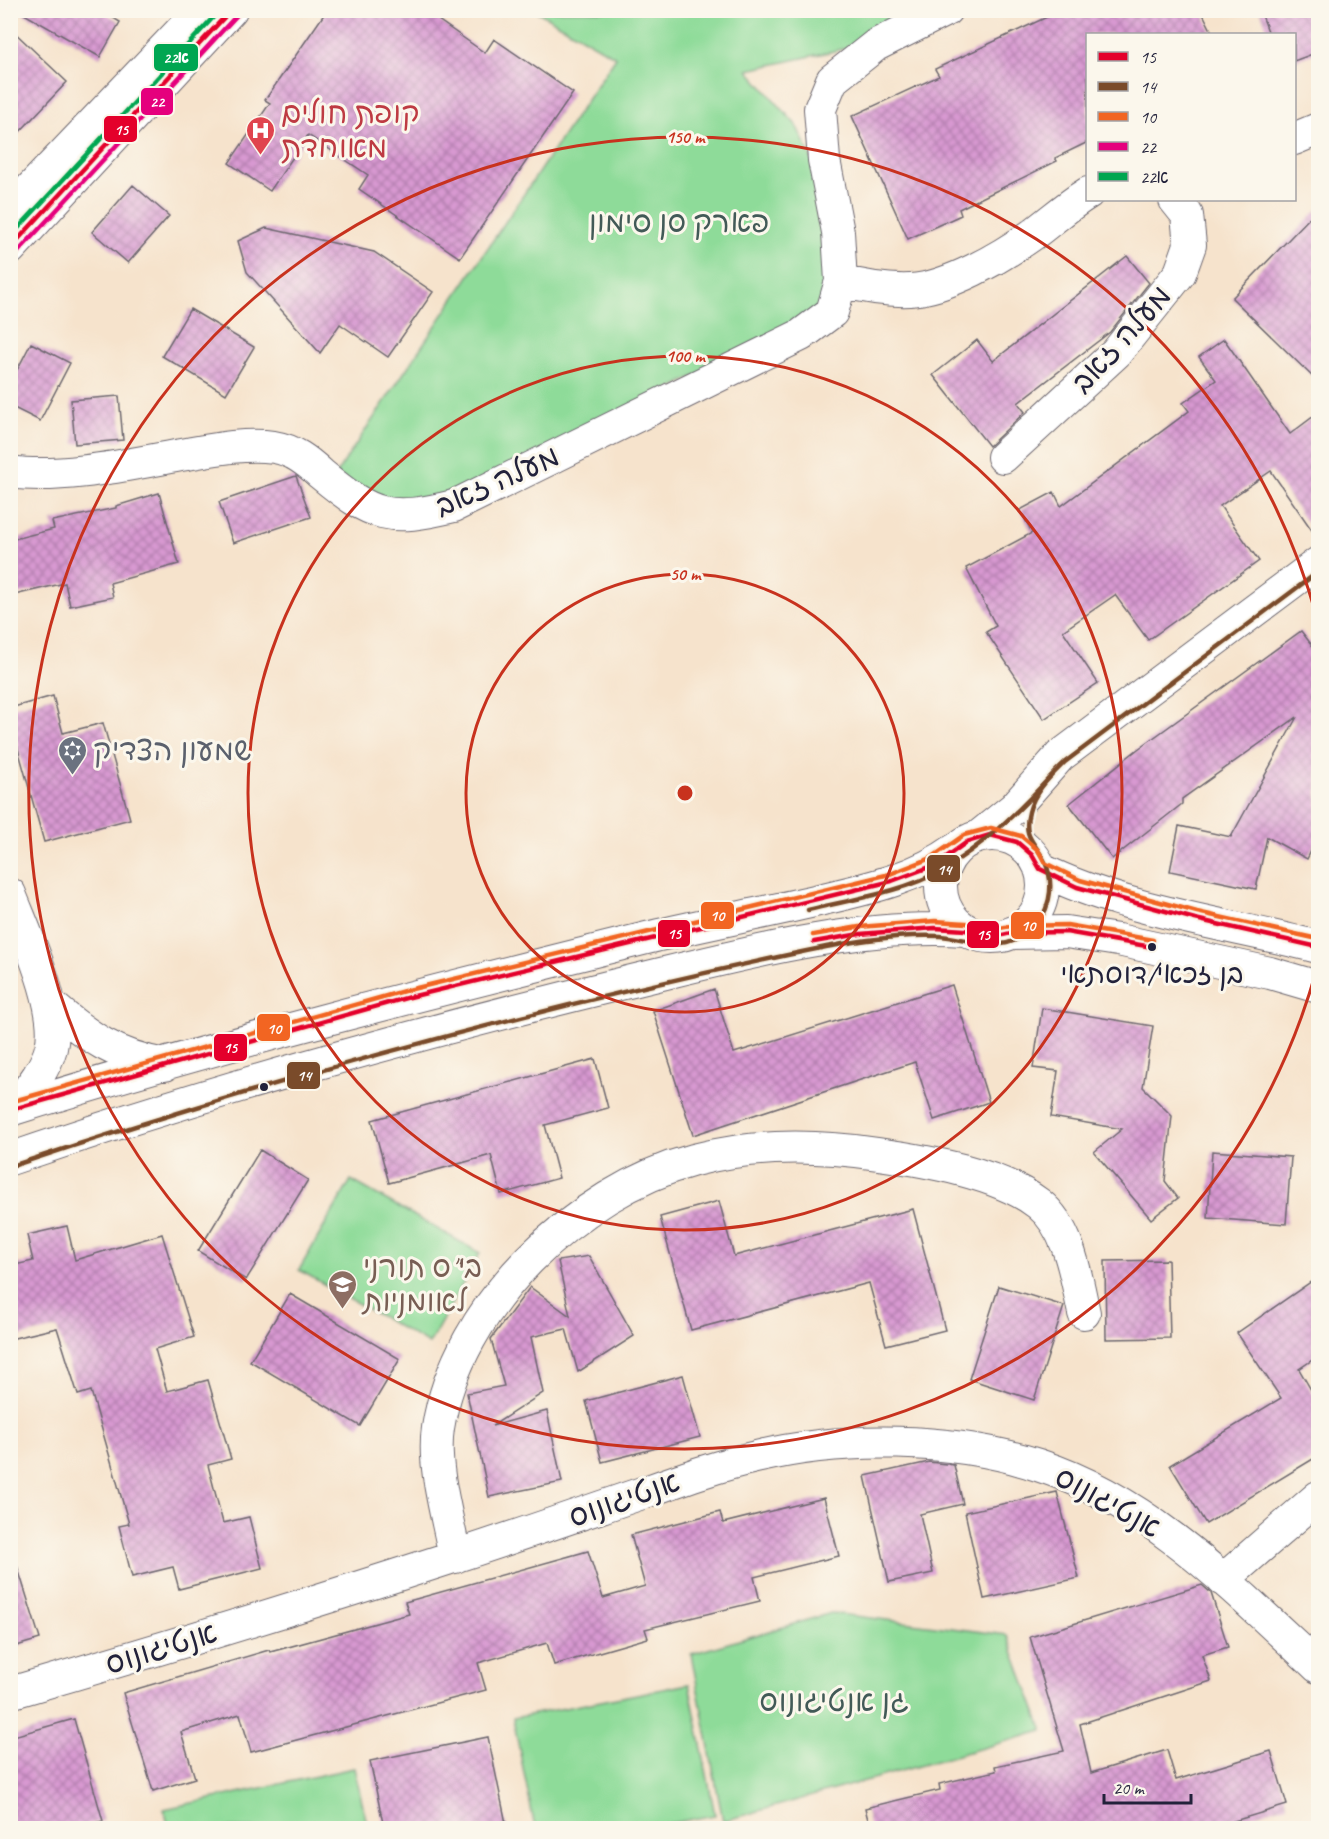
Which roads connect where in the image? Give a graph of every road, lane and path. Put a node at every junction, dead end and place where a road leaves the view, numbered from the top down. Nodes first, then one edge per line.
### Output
1 (201, 10) edge
2 (231, 10) edge
3 (946, 10) edge
4 (1318, 129) edge
5 (1296, 138) edge
6 (1086, 195) edge
7 (1176, 201) edge
8 (10, 210) edge
9 (10, 249) edge
10 (841, 281) junction
11 (1003, 457) dead end
12 (10, 472) edge
13 (1318, 563) edge
14 (1027, 795) junction
15 (967, 843) junction
16 (1032, 858) junction
17 (10, 894) edge
18 (965, 930) junction
19 (1011, 933) junction
20 (1318, 947) edge
21 (1318, 987) edge
22 (51, 1005) junction
23 (165, 1065) junction
24 (11, 1110) edge
25 (10, 1159) edge
26 (1084, 1313) dead end
27 (1318, 1497) edge
28 (455, 1557) junction
29 (1223, 1580) junction
30 (1318, 1667) edge
31 (10, 1693) edge

1 - 8 street
2 - 9 street
3 - 10 street, מעלה זאב
4 - 5 street
6 - 10 street
7 - 11 street, מעלה זאב
10 - 12 street, מעלה זאב
13 - 14 street
14 - 15 street
14 - 16 street
15 - 16 street
15 - 18 street
15 - 23 street
16 - 19 street
16 - 20 street
17 - 22 street
18 - 19 street
18 - 25 street
19 - 21 street
22 - 23 street
22 - 24 street
23 - 24 street
26 - 28 street
27 - 29 street
28 - 29 street, אנטיגונוס
28 - 31 street, אנטיגונוס
29 - 30 street, אנטיגונוס

